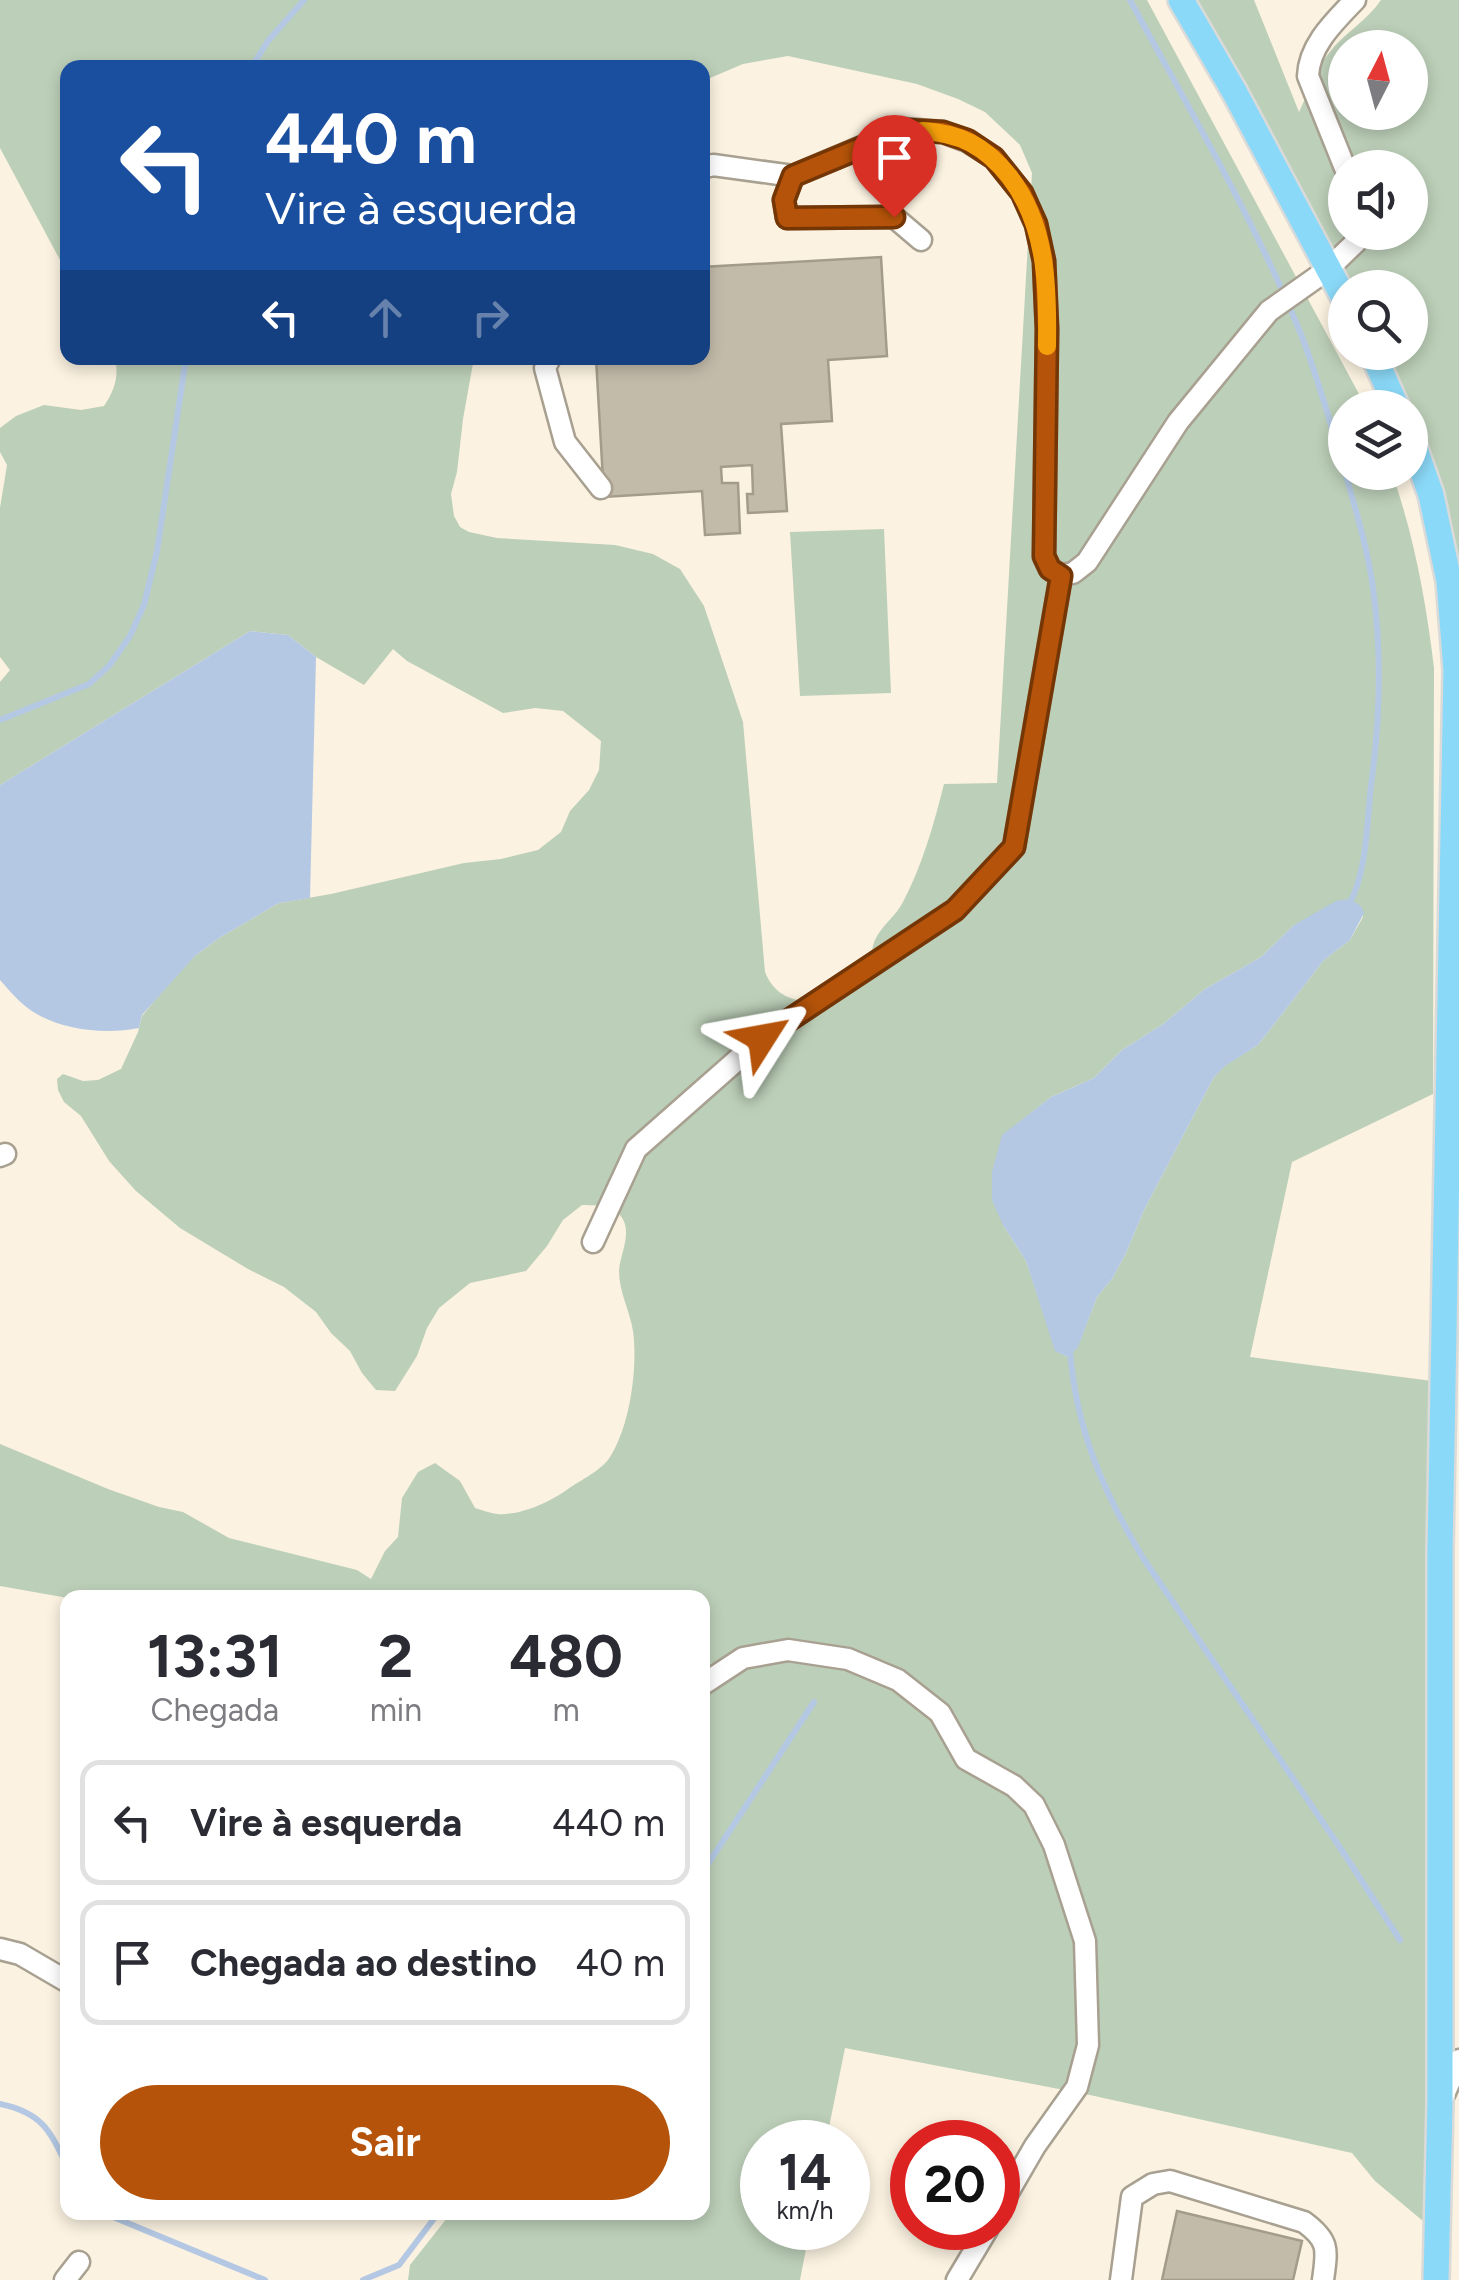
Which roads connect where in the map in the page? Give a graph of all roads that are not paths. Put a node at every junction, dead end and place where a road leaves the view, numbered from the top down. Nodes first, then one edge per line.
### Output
1 (1181, 0) edge
2 (1356, 0) edge
3 (1338, 150) edge
4 (710, 166) edge
5 (793, 176) junction
6 (921, 240) dead end
7 (1348, 250) edge
8 (1328, 270) junction
9 (547, 365) edge
10 (1428, 486) edge
11 (602, 488) dead end
12 (1061, 576) junction
13 (593, 1242) dead end
14 (710, 1680) edge
15 (0, 1949) edge
16 (60, 1977) edge
17 (1459, 2060) edge
18 (1440, 2103) junction
19 (1020, 2172) edge
20 (975, 2250) edge
21 (79, 2262) dead end
22 (65, 2280) edge
23 (957, 2280) edge
24 (1120, 2280) edge
25 (1323, 2280) edge
26 (1436, 2280) edge

1 - 8 main road
2 - 3 street
4 - 5 street
5 - 6 street
5 - 12 street
7 - 8 street
8 - 12 street
9 - 11 street
10 - 18 main road
12 - 13 street
14 - 19 street
15 - 16 street
17 - 18 street
18 - 26 main road
20 - 23 street
21 - 22 street
24 - 25 street

